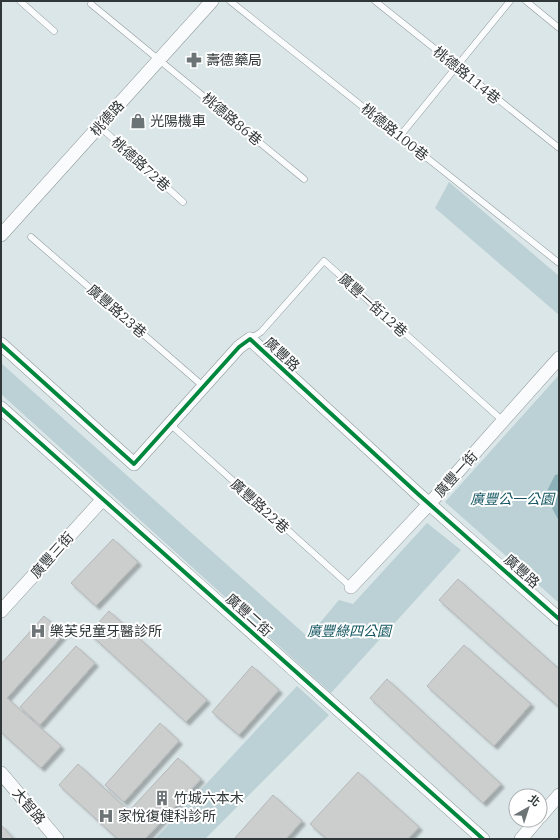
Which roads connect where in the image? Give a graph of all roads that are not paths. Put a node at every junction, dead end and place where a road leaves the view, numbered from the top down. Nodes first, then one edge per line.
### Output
1 (20, 1) edge
2 (212, 1) edge
3 (230, 1) edge
4 (375, 1) edge
5 (510, 1) edge
6 (526, 1) edge
7 (91, 4) dead end
8 (559, 28) edge
9 (54, 31) dead end
10 (160, 59) junction
11 (456, 66) junction
12 (99, 126) junction
13 (400, 136) junction
14 (559, 148) edge
15 (304, 179) dead end
16 (183, 202) dead end
17 (2, 233) edge
18 (31, 237) dead end
19 (559, 263) edge
20 (250, 339) junction
21 (1, 344) edge
22 (559, 358) edge
23 (203, 386) junction
24 (1, 408) edge
25 (503, 421) junction
26 (170, 424) junction
27 (103, 499) junction
28 (430, 503) junction
29 (351, 587) joint
30 (1, 611) edge
31 (559, 618) edge
32 (1, 772) edge
33 (559, 795) edge
34 (548, 808) edge
35 (530, 828) edge
36 (57, 839) edge
37 (483, 839) edge
38 (521, 839) edge

1 - 9 lane
2 - 10 street, 桃德路
3 - 13 lane, 桃德路100巷
4 - 11 lane, 桃德路114巷
5 - 11 lane
6 - 8 lane
7 - 10 lane, 桃德路86巷
10 - 12 street, 桃德路
10 - 15 lane, 桃德路86巷
11 - 13 lane
11 - 14 lane, 桃德路114巷
12 - 16 lane, 桃德路72巷
12 - 17 street, 桃德路
13 - 19 lane, 桃德路100巷
18 - 23 lane, 廣豐路23巷
20 - 23 street, 廣豐路
20 - 25 lane, 廣豐一街12巷
20 - 28 street, 廣豐路
21 - 26 street, 廣豐路
22 - 25 street, 廣豐一街
23 - 26 street, 廣豐路
24 - 27 street, 廣豐二街
25 - 28 street, 廣豐一街
26 - 29 lane, 廣豐路22巷
27 - 30 street, 廣豐三街
27 - 37 street, 廣豐二街
28 - 29 street, 廣豐一街
28 - 31 street, 廣豐路
32 - 36 street, 大智路
33 - 34 street
35 - 38 street

